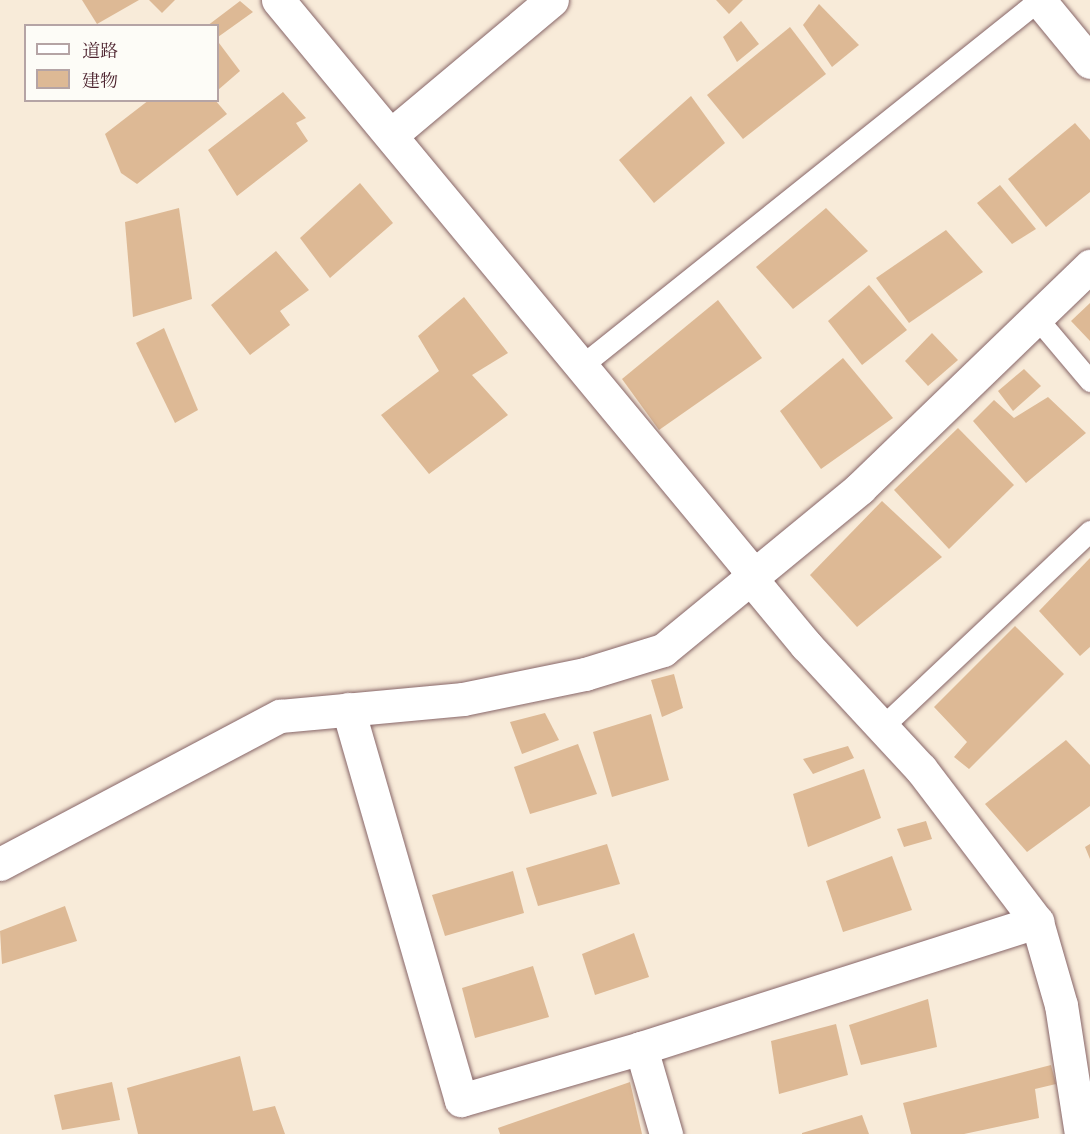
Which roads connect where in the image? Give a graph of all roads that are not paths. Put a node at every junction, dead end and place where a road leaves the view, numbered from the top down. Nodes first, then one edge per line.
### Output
1 (278, 0) edge
2 (552, 0) edge
3 (1039, 0) edge
4 (1090, 62) edge
5 (391, 135) junction
6 (1090, 266) edge
7 (1036, 317) junction
8 (581, 366) junction
9 (1090, 381) edge
10 (1090, 531) edge
11 (752, 580) junction
12 (348, 710) junction
13 (882, 728) junction
14 (0, 864) edge
15 (1037, 922) junction
16 (641, 1048) junction
17 (666, 1134) edge
18 (1081, 1134) edge

1 - 5 street
2 - 5 street
3 - 4 street
3 - 8 lane
5 - 8 street
6 - 7 street
7 - 9 lane
7 - 11 street
8 - 11 street
10 - 13 lane
11 - 12 street
11 - 13 street
12 - 14 street
12 - 16 street
13 - 15 street
15 - 16 street
15 - 18 street
16 - 17 street

